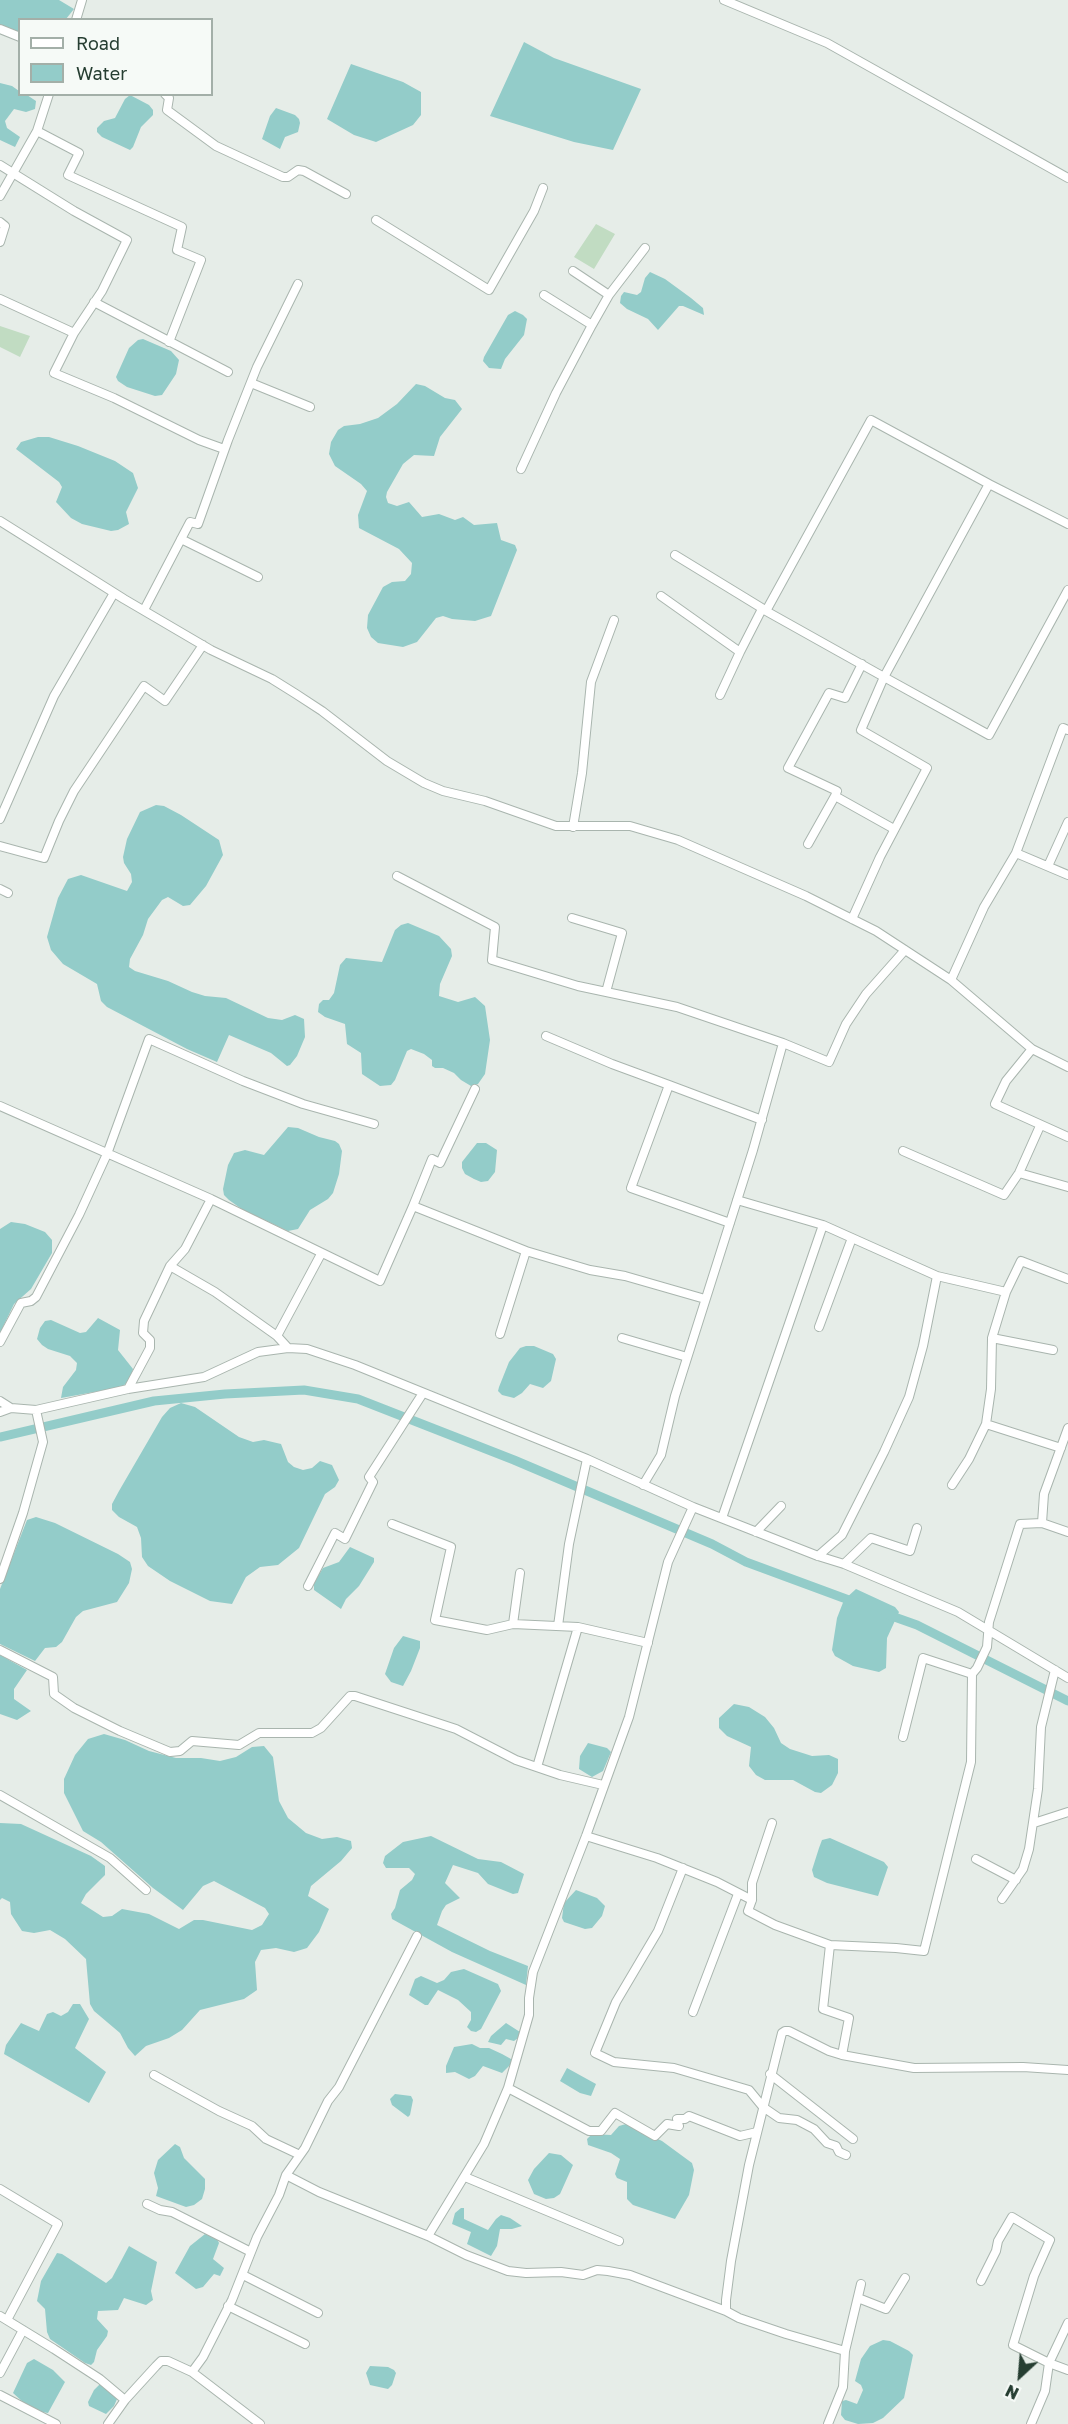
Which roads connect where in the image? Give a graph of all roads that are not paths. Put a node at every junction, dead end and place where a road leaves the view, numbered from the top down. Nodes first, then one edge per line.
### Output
1 (82, 0) edge
2 (724, 0) edge
3 (740, 2) edge
4 (77, 18) edge
5 (0, 29) edge
6 (18, 36) edge
7 (48, 96) edge
8 (167, 96) edge
9 (37, 131) junction
10 (0, 165) edge
11 (12, 174) junction
12 (1068, 177) edge
13 (543, 188) dead end
14 (346, 194) dead end
15 (0, 196) edge
16 (376, 220) dead end
17 (0, 222) edge
18 (0, 242) edge
19 (645, 248) dead end
20 (573, 272) dead end
21 (298, 284) dead end
22 (544, 295) dead end
23 (609, 295) junction
24 (0, 299) edge
25 (94, 302) junction
26 (592, 325) junction
27 (74, 333) junction
28 (169, 342) junction
29 (228, 372) dead end
30 (251, 383) junction
31 (310, 407) dead end
32 (224, 449) junction
33 (522, 469) dead end
34 (989, 484) junction
35 (0, 521) edge
36 (1068, 524) edge
37 (181, 539) junction
38 (675, 555) dead end
39 (258, 577) dead end
40 (1068, 590) edge
41 (114, 593) junction
42 (661, 596) dead end
43 (144, 610) junction
44 (764, 610) junction
45 (614, 620) dead end
46 (203, 645) junction
47 (740, 652) junction
48 (862, 664) junction
49 (884, 677) junction
50 (720, 695) dead end
51 (1068, 730) edge
52 (835, 796) junction
53 (0, 819) edge
54 (1068, 822) edge
55 (573, 827) junction
56 (894, 829) junction
57 (807, 844) dead end
58 (0, 846) edge
59 (1016, 853) junction
60 (1048, 866) junction
61 (1068, 875) edge
62 (397, 876) dead end
63 (572, 918) dead end
64 (852, 919) junction
65 (905, 950) junction
66 (951, 980) junction
67 (606, 992) junction
68 (546, 1036) dead end
69 (783, 1043) junction
70 (1032, 1049) junction
71 (1068, 1066) edge
72 (669, 1084) junction
73 (475, 1089) dead end
74 (0, 1106) edge
75 (762, 1120) junction
76 (374, 1124) dead end
77 (1040, 1126) junction
78 (1068, 1137) edge
79 (903, 1151) dead end
80 (107, 1154) junction
81 (1019, 1173) junction
82 (1068, 1187) edge
83 (210, 1199) junction
84 (737, 1200) junction
85 (413, 1206) junction
86 (730, 1223) junction
87 (824, 1225) junction
88 (852, 1238) junction
89 (526, 1251) junction
90 (321, 1254) junction
91 (170, 1266) junction
92 (937, 1276) junction
93 (1068, 1279) edge
94 (1006, 1292) junction
95 (705, 1299) junction
96 (819, 1327) dead end
97 (500, 1334) dead end
98 (277, 1336) junction
99 (622, 1338) dead end
100 (992, 1338) junction
101 (0, 1342) edge
102 (288, 1348) junction
103 (1053, 1350) dead end
104 (687, 1357) junction
105 (128, 1389) junction
106 (423, 1393) junction
107 (0, 1401) edge
108 (11, 1408) junction
109 (0, 1412) edge
110 (37, 1413) junction
111 (986, 1424) junction
112 (1068, 1428) edge
113 (1061, 1448) junction
114 (586, 1459) junction
115 (643, 1485) junction
116 (952, 1485) dead end
117 (781, 1506) dead end
118 (693, 1507) junction
119 (722, 1518) junction
120 (1042, 1523) junction
121 (392, 1524) dead end
122 (917, 1528) dead end
123 (1068, 1532) edge
124 (756, 1533) junction
125 (818, 1556) junction
126 (844, 1564) junction
127 (520, 1573) dead end
128 (0, 1579) edge
129 (308, 1586) dead end
130 (513, 1624) junction
131 (558, 1626) junction
132 (578, 1627) junction
133 (989, 1629) junction
134 (648, 1643) junction
135 (0, 1650) edge
136 (1055, 1670) junction
137 (975, 1671) junction
138 (1068, 1678) edge
139 (903, 1737) dead end
140 (537, 1767) junction
141 (603, 1785) junction
142 (0, 1795) edge
143 (1068, 1812) edge
144 (772, 1823) dead end
145 (1034, 1823) junction
146 (586, 1836) junction
147 (976, 1858) dead end
148 (683, 1868) junction
149 (1016, 1880) junction
150 (146, 1890) dead end
151 (738, 1893) junction
152 (1002, 1899) dead end
153 (752, 1900) junction
154 (417, 1936) dead end
155 (830, 1945) junction
156 (693, 2012) dead end
157 (842, 2055) junction
158 (1068, 2070) edge
159 (770, 2074) junction
160 (154, 2075) dead end
161 (508, 2088) junction
162 (763, 2107) junction
163 (757, 2132) junction
164 (853, 2139) dead end
165 (300, 2155) junction
166 (846, 2155) dead end
167 (286, 2175) junction
168 (465, 2177) junction
169 (0, 2189) edge
170 (147, 2204) dead end
171 (428, 2236) junction
172 (619, 2241) dead end
173 (251, 2252) junction
174 (243, 2275) junction
175 (904, 2278) dead end
176 (981, 2281) dead end
177 (861, 2284) dead end
178 (858, 2298) junction
179 (228, 2306) junction
180 (726, 2311) junction
181 (318, 2313) dead end
182 (4, 2318) edge
183 (1068, 2323) edge
184 (23, 2330) junction
185 (305, 2344) dead end
186 (845, 2351) junction
187 (1049, 2363) junction
188 (1068, 2370) edge
189 (192, 2372) junction
190 (0, 2373) edge
191 (0, 2395) edge
192 (125, 2400) junction
193 (56, 2424) edge
194 (108, 2424) edge
195 (260, 2424) edge
196 (828, 2424) edge
197 (1031, 2424) edge

1 - 4 street
2 - 3 street
3 - 12 street
5 - 6 street
7 - 9 street
8 - 14 street
9 - 11 street
9 - 28 street
10 - 11 street
11 - 15 street
11 - 25 street
13 - 16 street
17 - 18 street
19 - 23 street
20 - 23 street
21 - 30 street
22 - 26 street
23 - 26 street
24 - 27 street
25 - 27 street
25 - 28 street
26 - 33 street
27 - 32 street
28 - 29 street
30 - 31 street
30 - 32 street
32 - 37 street
34 - 36 street
34 - 44 street
34 - 49 street
35 - 41 street
37 - 39 street
37 - 43 street
38 - 44 street
40 - 49 street
41 - 43 street
41 - 53 street
42 - 47 street
43 - 46 street
44 - 47 street
44 - 48 street
45 - 55 street
46 - 55 street
46 - 58 street
47 - 50 street
48 - 49 street
48 - 52 street
49 - 56 street
51 - 59 street
52 - 56 street
52 - 57 street
54 - 60 street
55 - 64 street
56 - 64 street
59 - 60 street
59 - 66 street
60 - 61 street
62 - 67 street
63 - 67 street
64 - 65 street
65 - 66 street
65 - 69 street
66 - 70 street
67 - 69 street
68 - 72 street
69 - 75 street
70 - 71 street
70 - 77 street
72 - 75 street
72 - 86 street
73 - 85 street
74 - 80 street
75 - 84 street
76 - 80 street
77 - 78 street
77 - 81 street
79 - 81 street
80 - 83 street
80 - 101 street
81 - 82 street
83 - 90 street
83 - 91 street
84 - 86 street
84 - 87 street
85 - 89 street
85 - 90 street
86 - 95 street
87 - 88 street
87 - 119 street
88 - 92 street
88 - 96 street
89 - 95 street
89 - 97 street
90 - 98 street
91 - 98 street
91 - 105 street
92 - 94 street
92 - 125 street
93 - 94 street
94 - 100 street
95 - 104 street
98 - 102 street
99 - 104 street
100 - 103 street
100 - 111 street
102 - 105 street
102 - 106 street
104 - 115 street
105 - 110 street
106 - 114 street
106 - 129 street
107 - 108 street
108 - 109 street
108 - 110 street
110 - 128 street
111 - 113 street
111 - 116 street
112 - 113 street
113 - 120 street
114 - 115 street
114 - 131 street
115 - 118 street
117 - 124 street
118 - 119 street
118 - 134 street
119 - 124 street
120 - 123 street
120 - 133 street
121 - 130 street
122 - 126 street
124 - 125 street
125 - 126 street
126 - 133 street
127 - 130 street
130 - 131 street
131 - 132 street
132 - 134 street
132 - 140 street
133 - 136 street
133 - 137 street
134 - 141 street
135 - 140 street
136 - 138 street
136 - 145 street
137 - 139 street
137 - 155 street
140 - 141 street
141 - 146 street
142 - 150 street
143 - 145 street
144 - 153 street
145 - 149 street
146 - 148 street
146 - 161 street
147 - 149 street
148 - 151 street
148 - 162 street
149 - 152 street
151 - 153 street
151 - 156 street
153 - 155 street
154 - 165 street
155 - 157 street
157 - 158 street
157 - 159 street
159 - 162 street
159 - 164 street
160 - 165 street
161 - 163 street
161 - 168 street
162 - 163 street
162 - 166 street
163 - 180 street
165 - 167 street
167 - 171 street
167 - 173 street
168 - 171 street
168 - 172 street
169 - 182 street
170 - 173 street
171 - 180 street
173 - 174 street
174 - 179 street
174 - 181 street
175 - 178 street
176 - 187 street
177 - 178 street
178 - 186 street
179 - 185 street
179 - 189 street
180 - 186 street
182 - 184 street
183 - 187 street
184 - 190 street
184 - 192 street
186 - 196 street
187 - 188 street
187 - 197 street
189 - 192 street
189 - 195 street
191 - 193 street
192 - 194 street

